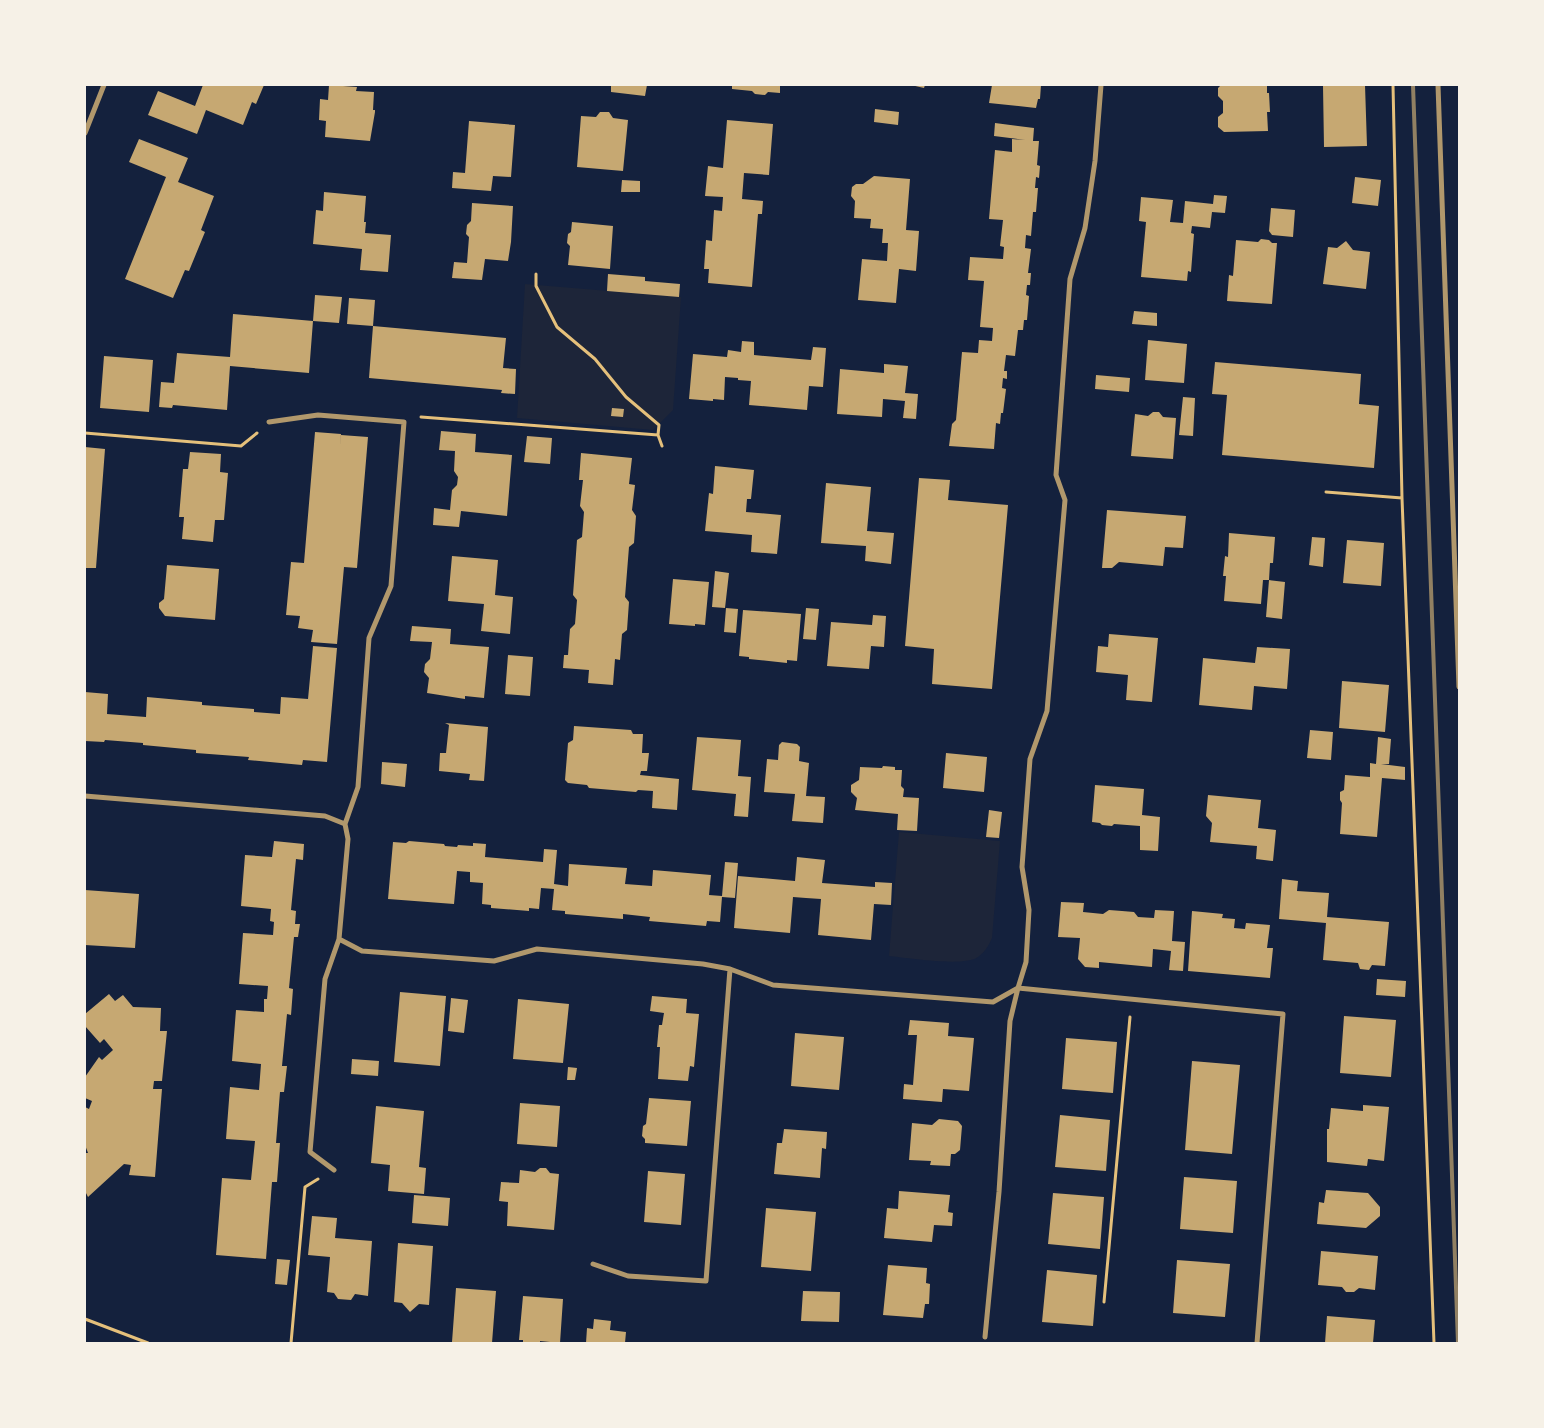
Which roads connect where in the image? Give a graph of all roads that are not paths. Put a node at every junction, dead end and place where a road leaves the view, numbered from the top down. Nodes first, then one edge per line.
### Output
1 (104, 85) edge
2 (1101, 85) edge
3 (1438, 85) edge
4 (85, 133) edge
5 (269, 422) road end
6 (1459, 687) edge
7 (85, 796) edge
8 (345, 824) junction
9 (339, 939) junction
10 (730, 969) junction
11 (1018, 988) junction
12 (334, 1170) road end
13 (593, 1264) dead end
14 (985, 1337) dead end
15 (1256, 1343) edge

1 - 4 street
2 - 11 street
3 - 6 street
5 - 8 street
7 - 8 street
8 - 9 street
9 - 10 street
9 - 12 street
10 - 11 street
10 - 13 street
11 - 14 street
11 - 15 street

